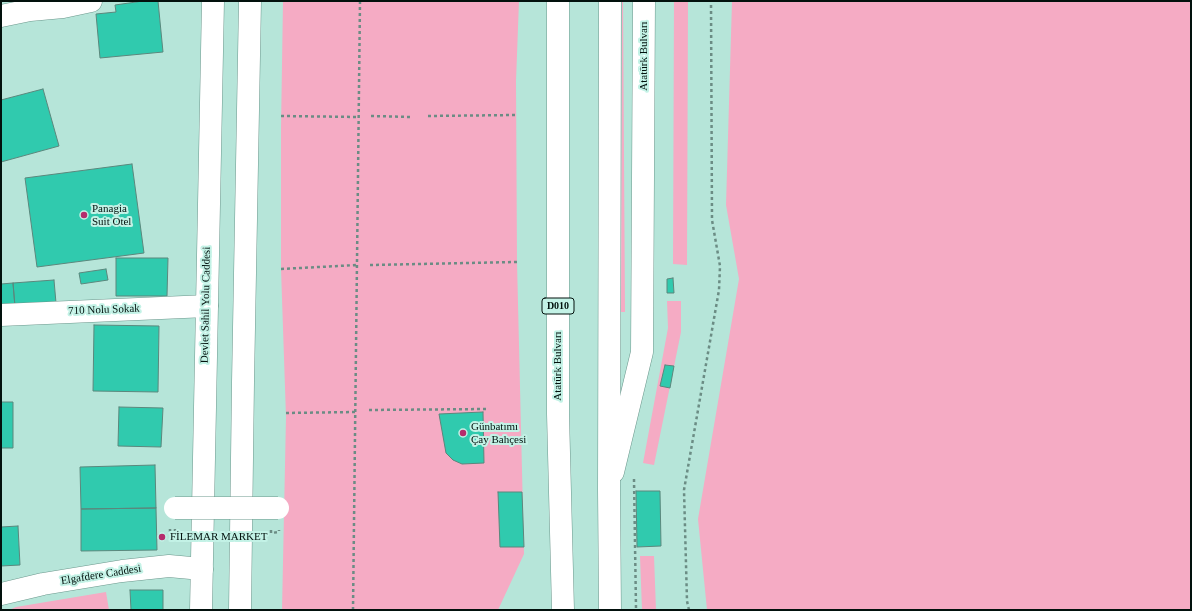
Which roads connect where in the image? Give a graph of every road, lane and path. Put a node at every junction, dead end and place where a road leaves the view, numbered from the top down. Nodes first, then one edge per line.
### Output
1 (92, 1) edge
2 (213, 1) edge
3 (250, 1) edge
4 (360, 1) edge
5 (558, 1) edge
6 (610, 1) edge
7 (644, 1) edge
8 (711, 1) edge
9 (1, 16) edge
10 (516, 115) dead end
11 (281, 116) dead end
12 (371, 116) dead end
13 (412, 116) dead end
14 (428, 116) dead end
15 (359, 117) junction
16 (517, 262) dead end
17 (357, 265) junction
18 (370, 265) dead end
19 (281, 269) dead end
20 (207, 306) junction
21 (1, 315) edge
22 (487, 409) dead end
23 (369, 410) dead end
24 (286, 412) dead end
25 (356, 412) junction
26 (609, 490) junction
27 (175, 508) dead end
28 (278, 508) dead end
29 (202, 568) junction
30 (1, 594) edge
31 (201, 610) edge
32 (240, 610) edge
33 (353, 610) edge
34 (563, 610) edge
35 (610, 610) edge
36 (689, 610) edge

1 - 9 main road
2 - 20 main road, Devlet Sahil Yolu Caddesi
3 - 32 main road
4 - 15 path
5 - 34 main road, Atatürk Bulvarı / D010
6 - 26 main road, Atatürk Bulvarı
7 - 26 main road, Atatürk Bulvarı
8 - 36 path
10 - 14 path
11 - 15 path
12 - 13 path
15 - 17 path
16 - 18 path
17 - 19 path
17 - 25 path
20 - 21 main road, 710 Nolu Sokak
20 - 29 main road, Devlet Sahil Yolu Caddesi
22 - 23 path
24 - 25 path
25 - 33 path
26 - 35 main road, Atatürk Bulvarı
27 - 28 main road, bridge
29 - 30 main road, Elgafdere Caddesi
29 - 31 main road, Devlet Sahil Yolu Caddesi

